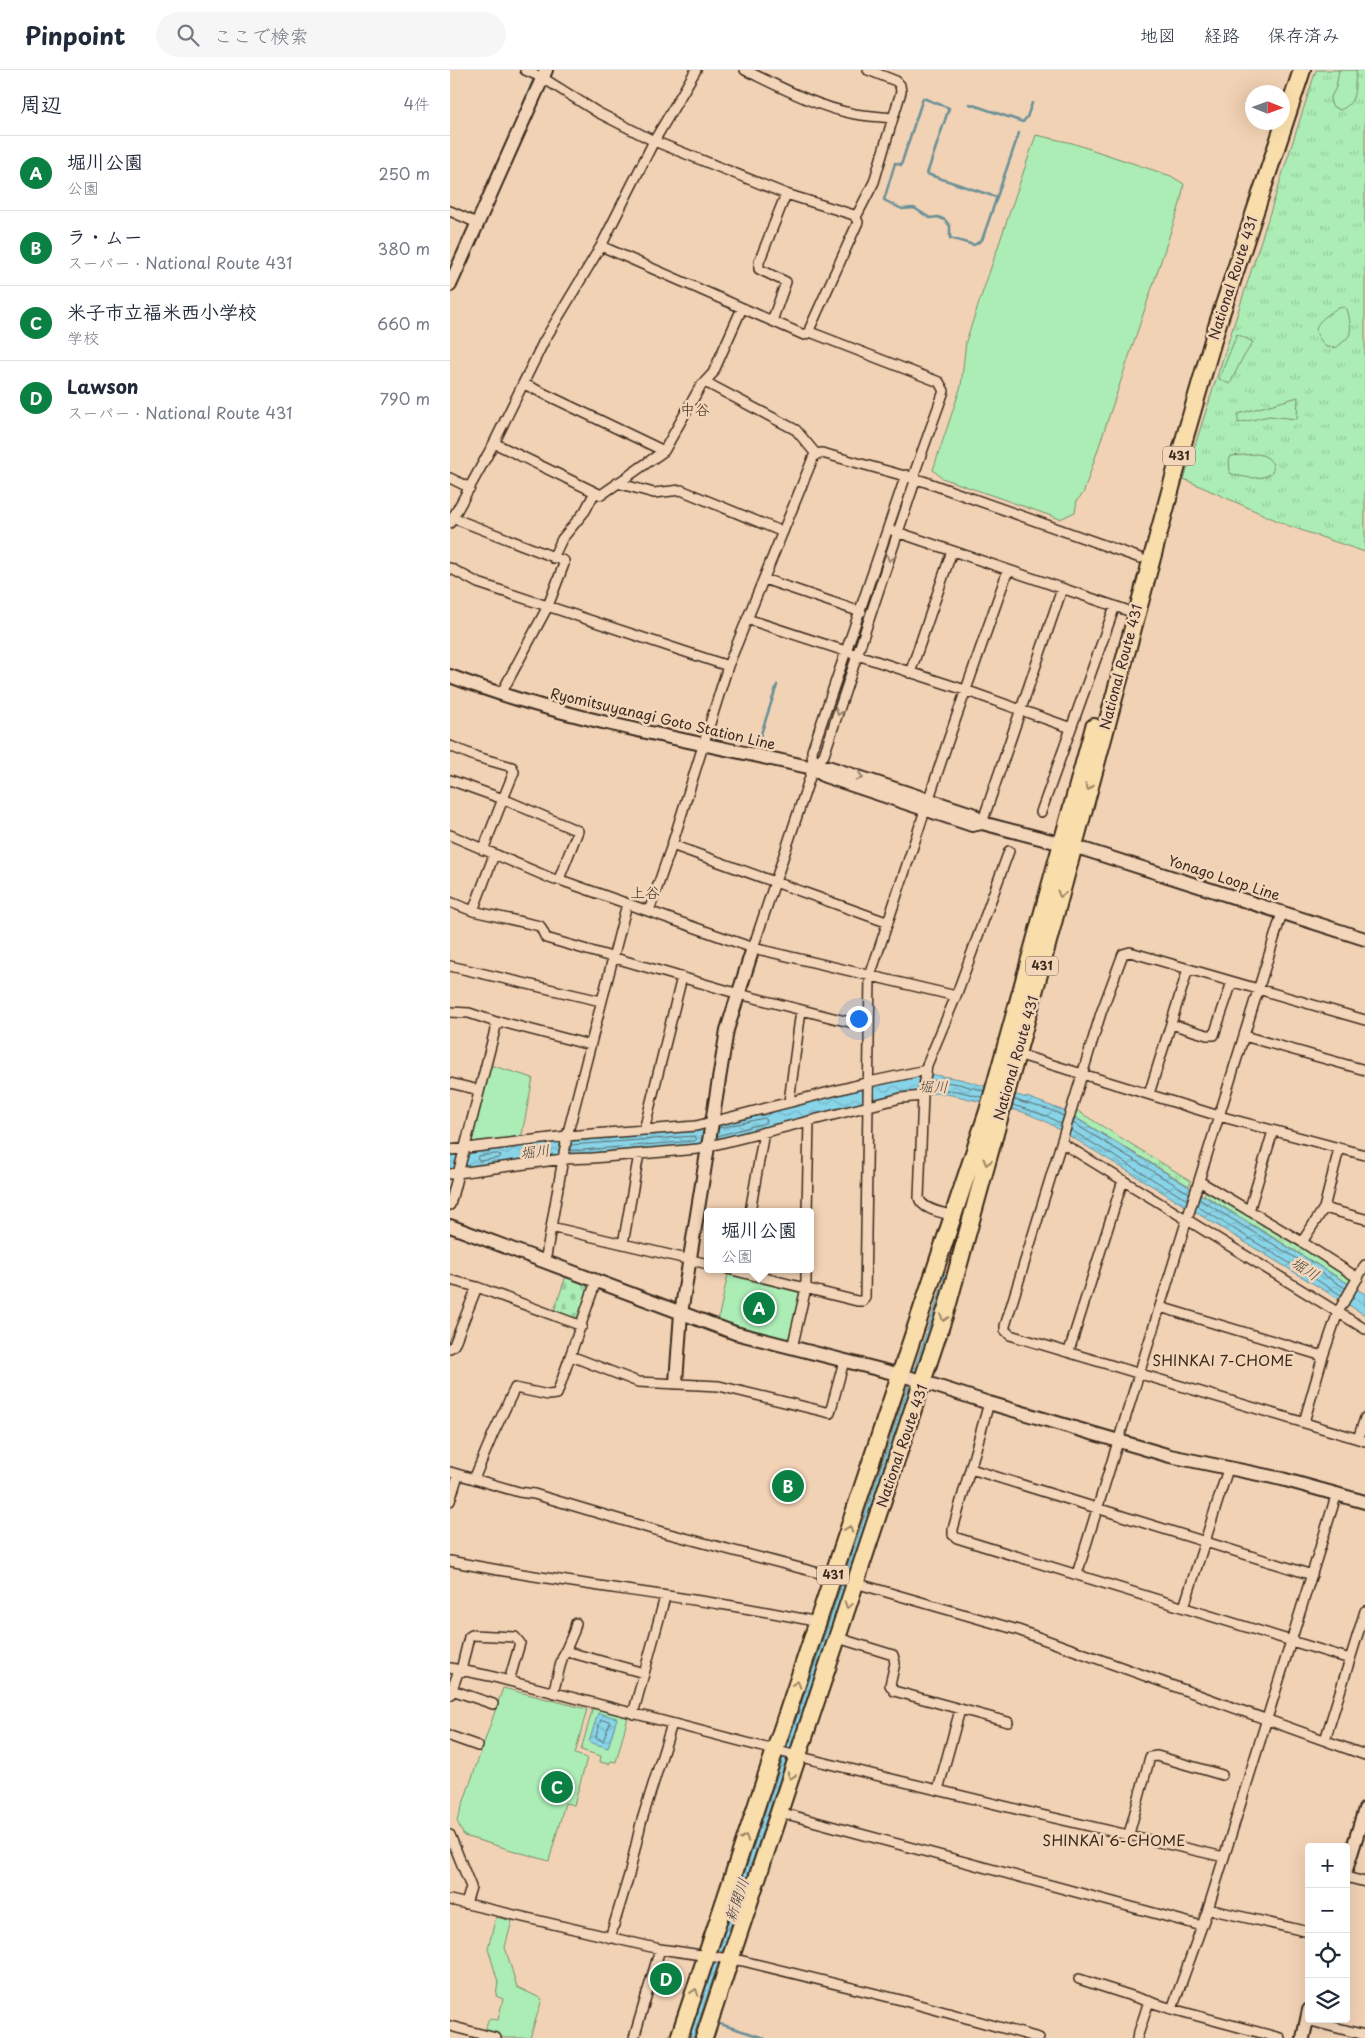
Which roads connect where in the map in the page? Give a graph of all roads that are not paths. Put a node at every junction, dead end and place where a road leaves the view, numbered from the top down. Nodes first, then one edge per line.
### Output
1 (525, 70) edge
2 (696, 70) edge
3 (745, 70) edge
4 (868, 70) edge
5 (1292, 70) edge
6 (1302, 70) edge
7 (544, 74) edge
8 (1286, 85) edge
9 (893, 118) junction
10 (1270, 130) edge
11 (654, 140) junction
12 (786, 194) junction
13 (450, 211) edge
14 (856, 217) junction
15 (477, 223) junction
16 (601, 246) junction
17 (450, 285) edge
18 (742, 308) junction
19 (772, 321) junction
20 (810, 332) junction
21 (705, 382) junction
22 (524, 384) junction
23 (494, 443) junction
24 (664, 451) junction
25 (816, 454) junction
26 (912, 477) junction
27 (450, 478) edge
28 (617, 483) junction
29 (470, 488) junction
30 (595, 492) junction
31 (452, 521) edge
32 (888, 530) junction
33 (783, 532) junction
34 (899, 533) junction
35 (952, 551) junction
36 (553, 558) junction
37 (1140, 558) junction
38 (450, 568) edge
39 (1008, 570) junction
40 (764, 579) junction
41 (1062, 589) junction
42 (548, 606) junction
43 (1120, 608) junction
44 (861, 612) junction
45 (747, 619) junction
46 (847, 652) junction
47 (857, 656) junction
48 (728, 666) junction
49 (910, 673) junction
50 (450, 676) edge
51 (965, 690) junction
52 (501, 694) junction
53 (1020, 709) junction
54 (1071, 728) junction
55 (703, 743) junction
56 (450, 746) edge
57 (813, 768) junction
58 (450, 780) edge
59 (503, 799) junction
60 (926, 805) junction
61 (1040, 812) dead end
62 (982, 823) junction
63 (450, 835) edge
64 (672, 845) junction
65 (1068, 845) junction
66 (482, 850) junction
67 (1010, 851) dead end
68 (494, 855) junction
69 (559, 879) junction
70 (775, 882) junction
71 (450, 902) edge
72 (627, 904) junction
73 (473, 911) junction
74 (649, 911) junction
75 (1282, 913) junction
76 (886, 922) junction
77 (1365, 939) edge
78 (753, 948) junction
79 (613, 957) junction
80 (450, 966) edge
81 (1188, 969) junction
82 (870, 976) junction
83 (682, 977) junction
84 (1232, 982) junction
85 (1258, 989) junction
86 (739, 994) junction
87 (956, 996) junction
88 (601, 1001) junction
89 (801, 1010) junction
90 (450, 1012) edge
91 (1365, 1020) edge
92 (499, 1023) junction
93 (1171, 1024) junction
94 (869, 1027) junction
95 (1244, 1036) junction
96 (590, 1045) junction
97 (1017, 1054) junction
98 (1365, 1070) edge
99 (926, 1071) junction
100 (1082, 1073) junction
101 (869, 1082) junction
102 (450, 1083) edge
103 (1003, 1083) junction
104 (480, 1090) junction
105 (1149, 1094) junction
106 (923, 1096) junction
107 (789, 1102) junction
108 (869, 1106) junction
109 (994, 1113) junction
110 (1219, 1116) junction
111 (712, 1121) junction
112 (809, 1121) junction
113 (644, 1130) junction
114 (1273, 1131) junction
115 (764, 1132) junction
116 (567, 1136) junction
117 (1062, 1139) junction
118 (707, 1147) junction
119 (1340, 1149) junction
120 (450, 1150) edge
121 (464, 1150) junction
122 (639, 1154) junction
123 (1365, 1155) edge
124 (563, 1159) junction
125 (456, 1171) edge
126 (1123, 1180) junction
127 (1198, 1183) junction
128 (450, 1206) edge
129 (751, 1208) edge
130 (808, 1208) edge
131 (1324, 1208) junction
132 (1249, 1211) junction
133 (1188, 1215) junction
134 (954, 1216) junction
135 (1365, 1219) edge
136 (450, 1226) edge
137 (551, 1227) junction
138 (1302, 1242) junction
139 (623, 1244) junction
140 (689, 1260) junction
141 (545, 1262) junction
142 (704, 1263) edge
143 (1365, 1265) edge
144 (748, 1273) edge
145 (806, 1273) edge
146 (450, 1280) edge
147 (596, 1281) junction
148 (1355, 1282) junction
149 (477, 1287) junction
150 (806, 1288) junction
151 (1160, 1307) junction
152 (1340, 1308) junction
153 (681, 1313) junction
154 (582, 1326) junction
155 (1365, 1329) edge
156 (450, 1348) edge
157 (792, 1348) junction
158 (1069, 1351) junction
159 (571, 1356) junction
160 (1323, 1356) junction
161 (844, 1361) junction
162 (1140, 1374) junction
163 (903, 1375) junction
164 (921, 1381) junction
165 (676, 1382) junction
166 (989, 1403) junction
167 (1365, 1418) edge
168 (1304, 1422) junction
169 (1362, 1440) edge
170 (1118, 1441) junction
171 (971, 1469) junction
172 (1228, 1470) junction
173 (454, 1474) edge
174 (474, 1479) junction
175 (1337, 1494) junction
176 (450, 1501) edge
177 (1365, 1502) edge
178 (1098, 1509) junction
179 (1206, 1541) junction
180 (450, 1561) edge
181 (1077, 1574) junction
182 (1312, 1575) junction
183 (836, 1577) junction
184 (854, 1583) junction
185 (665, 1597) junction
186 (1184, 1607) junction
187 (1365, 1611) edge
188 (818, 1622) junction
189 (576, 1623) dead end
190 (838, 1638) junction
191 (1292, 1641) junction
192 (565, 1651) junction
193 (1350, 1659) junction
194 (457, 1669) edge
195 (644, 1673) junction
196 (509, 1681) junction
197 (451, 1693) edge
198 (553, 1693) junction
199 (493, 1704) dead end
200 (960, 1710) junction
201 (633, 1714) junction
202 (1267, 1718) junction
203 (1008, 1722) dead end
204 (672, 1724) junction
205 (450, 1736) edge
206 (1325, 1740) junction
207 (478, 1746) dead end
208 (777, 1750) junction
209 (1365, 1755) edge
210 (796, 1756) junction
211 (1222, 1775) dead end
212 (938, 1790) junction
213 (1365, 1808) edge
214 (779, 1812) junction
215 (1129, 1834) junction
216 (450, 1835) edge
217 (1224, 1857) junction
218 (1350, 1857) edge
219 (1350, 1878) edge
220 (1365, 1882) edge
221 (450, 1900) edge
222 (466, 1904) junction
223 (1208, 1909) junction
224 (1202, 1926) junction
225 (1305, 1931) edge
226 (610, 1938) junction
227 (660, 1949) junction
228 (708, 1957) junction
229 (728, 1959) junction
230 (1079, 1979) dead end
231 (1149, 2001) junction
232 (1172, 2009) junction
233 (1306, 2023) edge
234 (1331, 2023) edge
235 (450, 2026) edge
236 (1365, 2035) edge
237 (496, 2038) edge
238 (634, 2038) edge
239 (679, 2038) edge
240 (704, 2038) edge
241 (1039, 2038) edge
242 (1137, 2038) edge
243 (1280, 2038) edge
244 (1303, 2038) edge

1 - 7 street
2 - 11 street
3 - 9 street
4 - 9 street
5 - 8 highway
6 -> 65 highway, National Route 431 / 431
7 - 11 street
7 - 15 street
9 - 14 street
10 - 37 highway, National Route 431 / 431
11 - 12 street
11 - 16 street
12 - 14 street
12 - 19 street
13 - 15 street
14 - 20 street
15 - 17 street
16 - 18 street
16 - 22 street
18 - 19 street
18 - 21 street
19 - 20 street
20 - 26 street
21 - 24 street
21 - 25 street
22 - 23 street
22 - 24 street
23 - 29 street
23 - 30 street
24 - 28 street
25 - 26 street
25 - 33 street
26 - 32 street
26 - 34 street
26 - 37 street
27 - 29 street
28 - 30 street
28 - 33 street
29 - 31 street
30 - 36 street
31 - 36 street
32 - 34 street
32 - 44 street
33 - 40 street
34 - 35 street
34 -> 47 street
35 - 39 street
35 - 49 street
36 - 42 street
37 - 43 highway, National Route 431 / 431
38 - 42 street
39 - 41 street
39 - 51 street
40 - 44 street
40 - 45 street
41 - 43 street
41 - 53 street
42 - 48 street
42 - 52 street
43 - 54 street
43 - 65 highway, National Route 431 / 431
44 - 46 street
45 - 46 street
45 - 48 street
46 - 47 street
46 - 57 street
47 - 49 street
47 -> 57 street
48 - 55 street
49 - 51 street
50 - 52 street, Ryomitsuyanagi Goto Station Line
51 - 53 street
51 - 60 street
52 - 55 street, Ryomitsuyanagi Goto Station Line
53 - 54 street
53 - 62 street
54 - 61 street
55 - 57 street, Ryomitsuyanagi Goto Station Line
55 - 64 street
56 - 59 street
57 - 60 street, Ryomitsuyanagi Goto Station Line
57 - 70 street
58 - 59 street
59 - 66 street
59 - 69 street
60 - 62 street, Ryomitsuyanagi Goto Station Line
60 - 76 street
62 - 65 street, Ryomitsuyanagi Goto Station Line
63 - 66 street
64 - 70 street
64 - 74 street
65 - 75 street, Yonago Loop Line
65 -> 97 highway, National Route 431 / 431
65 - 103 highway, National Route 431 / 431
66 - 68 street
67 - 87 street
68 - 69 street
68 - 73 street
69 - 72 street
70 - 76 street
70 - 78 street
71 - 73 street
72 - 74 street
72 - 79 street
73 - 79 street
74 - 78 street
75 - 77 street, Yonago Loop Line
75 - 85 street
76 - 82 street
78 - 82 street
78 - 86 street
79 - 83 street
79 - 88 street
80 - 88 street
81 - 84 street
81 - 93 street
81 - 100 street
82 - 87 street
82 - 94 street
83 - 86 street
83 - 113 street
84 - 85 street
84 - 93 street
85 - 91 street
85 - 95 street
86 - 89 street
86 - 111 street
87 - 99 street
88 - 96 street
89 - 94 street
89 - 107 street
90 - 92 street
92 - 96 street
92 - 104 street
93 - 105 street
94 - 101 street
95 - 98 street
95 - 110 street
96 - 116 street
97 - 100 street
97 - 103 highway, National Route 431 / 431
99 - 101 street
99 - 106 street
100 - 105 street
100 - 117 street
101 - 107 street
101 - 108 street
102 - 104 street
103 - 109 highway, National Route 431 / 431
104 - 121 street
105 - 110 street
106 - 108 street
106 - 134 street
107 - 111 street
108 - 112 street
108 - 150 street
109 - 134 highway, National Route 431 / 431
109 -> 164 highway, National Route 431 / 431
110 - 114 street
110 - 127 street
111 - 113 street
111 - 118 street
112 - 115 street
112 - 130 street
113 - 116 street
114 - 119 street
114 - 132 street
115 - 118 street
115 - 129 street
116 - 121 street
116 - 124 street
117 - 126 street
117 - 158 street
118 - 122 street
118 - 140 street
119 - 123 street
119 - 131 street
120 - 121 street
121 - 125 street
122 - 124 street
122 - 139 street
124 - 125 street
124 - 137 street
125 - 128 street
126 - 133 street
126 - 158 street
127 - 132 street
127 - 133 street
131 - 135 street
131 - 138 street
132 - 138 street
133 - 151 street
133 - 152 street
134 - 163 highway, National Route 431 / 431
136 - 141 street
137 - 139 street
137 - 141 street
138 - 148 street
139 - 140 street
140 - 142 street
140 - 153 street
141 - 147 street
143 - 148 street
144 - 150 street
145 - 150 street
146 - 149 street
147 - 153 street
147 - 154 street
148 - 152 street
149 - 154 street
149 - 156 street
150 - 157 street
151 - 160 street
151 - 162 street
152 - 155 street
152 - 160 street
153 - 157 street
153 - 165 street
154 - 159 street
157 - 161 street
158 - 162 street
159 - 165 street
159 - 174 street
160 - 168 street
161 - 163 street
161 - 165 street
162 - 168 street
162 - 170 street
163 - 164 street
183 -> 163 highway, National Route 431 / 431
164 - 166 street
164 - 184 highway, National Route 431 / 431
166 - 170 street
166 - 171 street
167 - 169 street
168 - 169 street
170 - 172 street
170 - 178 street
171 - 178 street
171 - 181 street
172 - 175 street
172 - 179 street
173 - 174 street
173 - 176 street
174 - 183 street
175 - 177 street
175 - 182 street
178 - 179 street
178 - 181 street
179 - 182 street
179 - 186 street
180 - 185 street
181 - 186 street
182 - 191 street
183 - 184 street
183 - 188 highway, National Route 431 / 431
184 -> 190 highway, National Route 431 / 431
184 - 202 street
185 - 188 street
185 - 195 street
186 - 191 street
187 - 193 street
208 -> 188 highway, National Route 431 / 431
189 - 192 street
190 - 200 street
190 - 210 highway, National Route 431 / 431
191 - 193 street
191 - 202 street
192 - 195 street
192 - 198 street
193 - 206 street
194 - 196 street
194 - 196 street
194 - 197 street
195 - 201 street
196 - 198 street
197 - 199 street
198 - 201 street
200 - 203 street
200 - 212 street
201 - 204 street
202 - 206 street
202 - 217 street
204 - 208 street
204 - 226 street
205 - 207 street
206 - 209 street
208 - 210 street
228 -> 208 highway, National Route 431 / 431
210 - 212 street
210 -> 214 highway, National Route 431 / 431
211 - 215 street
212 - 215 street
213 - 218 street
214 - 224 street
214 - 229 highway, National Route 431 / 431
215 - 217 street
216 - 222 street
217 - 223 street
219 - 220 street
221 - 222 street
222 - 226 street
223 - 224 street
223 - 225 street
224 - 232 street
226 - 227 street
227 - 228 street
227 - 238 street
228 - 229 street
239 -> 228 highway, National Route 431 / 431
229 - 240 highway, National Route 431 / 431
229 - 241 street
230 - 231 street
231 - 232 street
231 - 242 street
232 - 243 street
233 - 244 street
234 - 236 street
235 - 237 street

